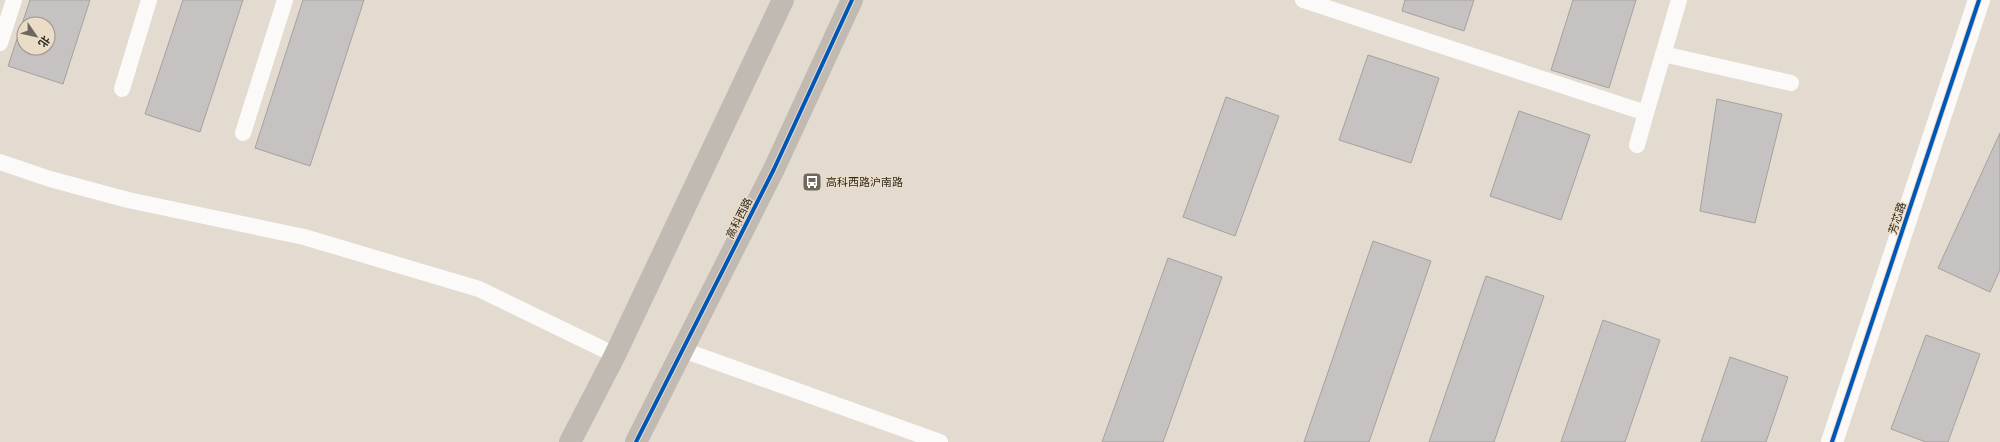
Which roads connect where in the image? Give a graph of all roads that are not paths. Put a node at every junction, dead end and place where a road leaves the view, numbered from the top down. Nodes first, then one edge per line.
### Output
1 (14, 0) edge
2 (149, 0) edge
3 (286, 0) edge
4 (783, 0) edge
5 (852, 0) edge
6 (1303, 0) edge
7 (1679, 0) edge
8 (1979, 0) edge
9 (0, 43) edge
10 (1663, 54) junction
11 (1791, 83) dead end
12 (122, 89) dead end
13 (1646, 113) junction
14 (243, 133) dead end
15 (1637, 145) dead end
16 (0, 162) edge
17 (683, 350) junction
18 (615, 355) junction
19 (570, 442) edge
20 (636, 442) edge
21 (940, 442) edge
22 (1832, 442) edge

1 - 9 lane
2 - 12 lane
3 - 14 lane
4 - 18 main road
5 - 17 main road, 高科西路
6 - 13 lane
7 - 10 lane
8 - 22 street, 芳芯路
10 - 11 lane
10 - 13 lane
13 - 15 lane
16 - 18 lane
17 - 20 main road, 高科西路
17 - 21 lane
18 - 19 main road

